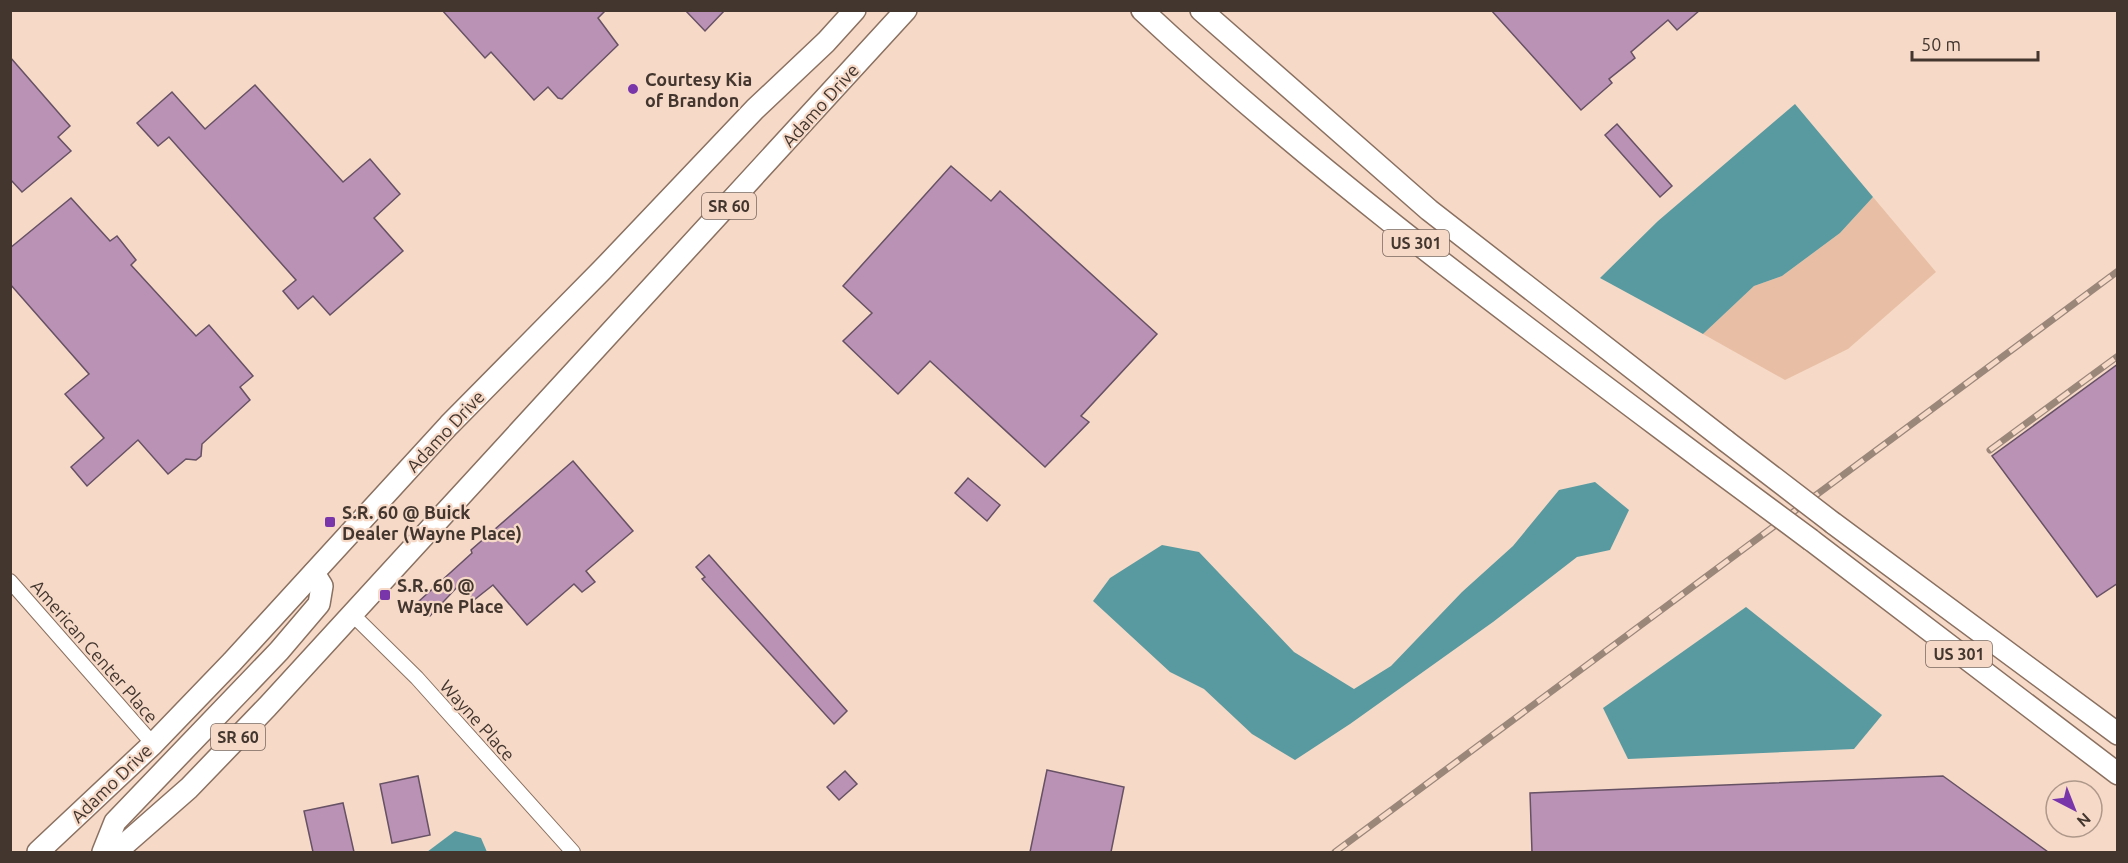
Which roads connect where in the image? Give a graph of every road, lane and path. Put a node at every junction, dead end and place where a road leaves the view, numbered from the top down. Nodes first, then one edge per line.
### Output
1 (855, 10) edge
2 (906, 10) edge
3 (1142, 10) edge
4 (1201, 10) edge
5 (314, 573) junction
6 (10, 581) edge
7 (352, 615) junction
8 (2118, 734) edge
9 (153, 744) junction
10 (2118, 774) edge
11 (38, 852) edge
12 (103, 852) edge
13 (116, 852) edge
14 (573, 852) edge

1 - 5 main road, Adamo Drive / SR 60
2 - 7 main road, Adamo Drive / SR 60
3 - 10 main road, US 301, bridge
4 - 8 main road, US 301, bridge
5 - 9 main road, Adamo Drive / SR 60
5 - 12 main road
6 - 9 street, American Center Place
7 - 13 main road, Adamo Drive / SR 60
7 - 14 street, Wayne Place
9 - 11 main road, Adamo Drive / SR 60

